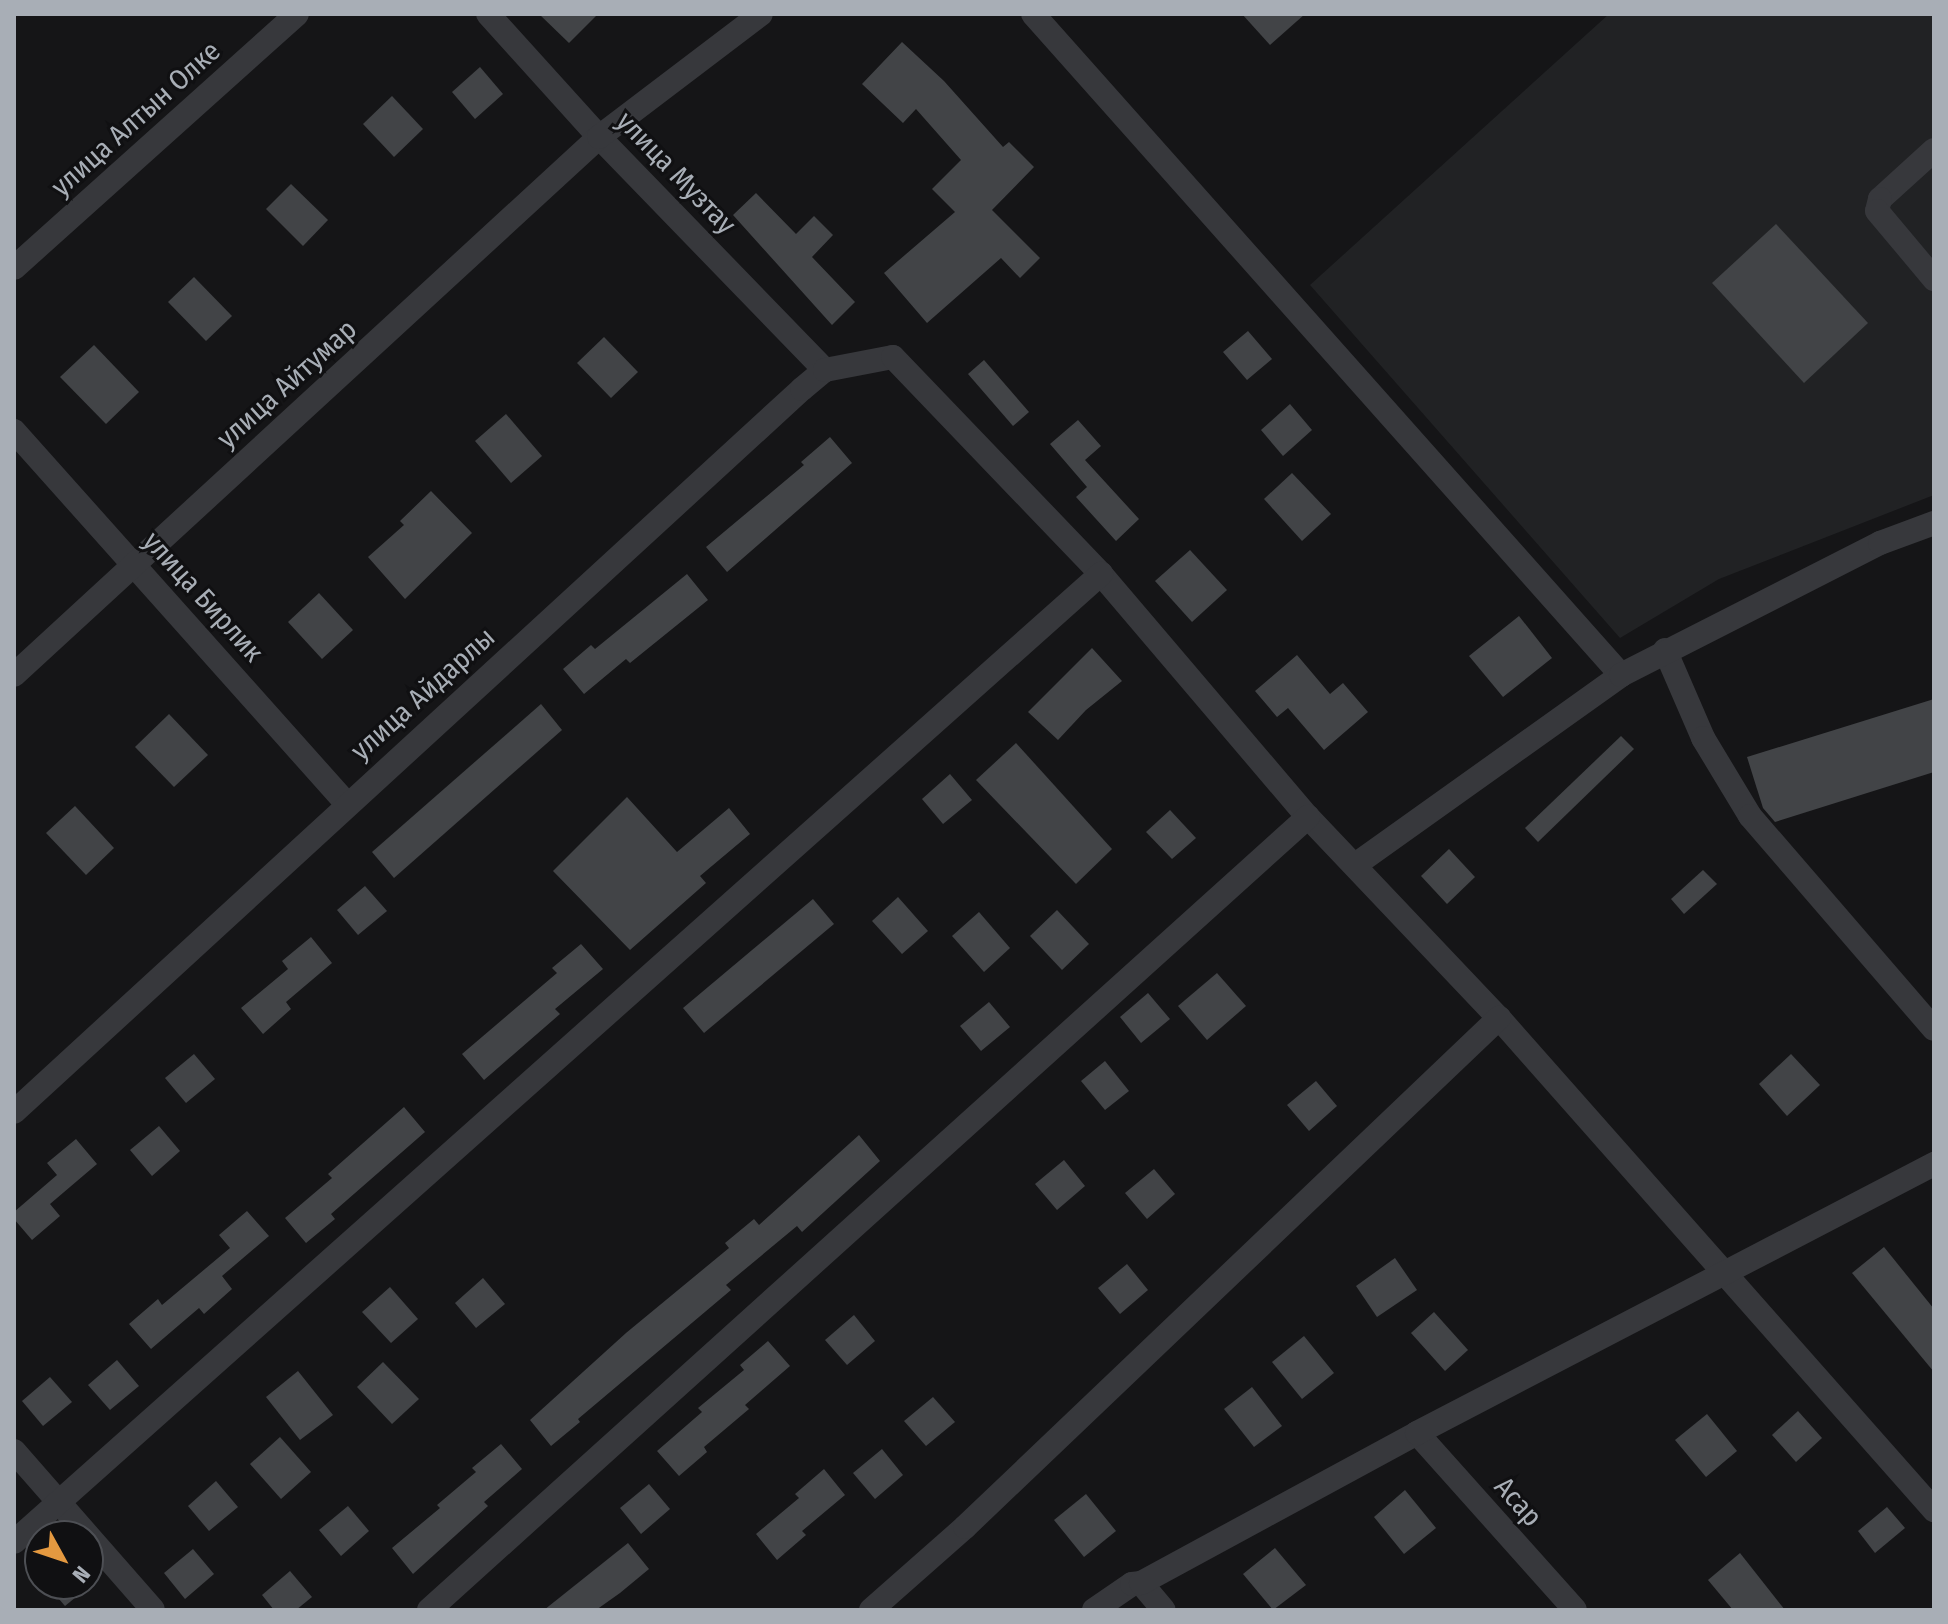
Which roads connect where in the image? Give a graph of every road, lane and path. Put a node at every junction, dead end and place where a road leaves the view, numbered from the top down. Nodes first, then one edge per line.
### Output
1 (297, 14) edge
2 (488, 14) edge
3 (761, 14) edge
4 (1040, 16) edge
5 (599, 137) junction
6 (1934, 150) edge
7 (14, 268) edge
8 (1934, 279) edge
9 (825, 370) junction
10 (14, 431) edge
11 (1934, 523) edge
12 (134, 565) junction
13 (1101, 574) junction
14 (1665, 650) junction
15 (14, 675) edge
16 (1621, 675) junction
17 (347, 804) junction
18 (1308, 817) junction
19 (1355, 865) junction
20 (1499, 1018) junction
21 (1934, 1029) edge
22 (14, 1112) edge
23 (1934, 1164) edge
24 (1722, 1274) junction
25 (1417, 1433) junction
26 (14, 1451) edge
27 (59, 1502) junction
28 (1934, 1510) edge
29 (14, 1542) edge
30 (1141, 1583) junction
31 (153, 1610) edge
32 (429, 1610) edge
33 (871, 1610) edge
34 (1094, 1610) edge
35 (1164, 1610) edge
36 (1575, 1610) edge

1 - 7 street, улица Алтын Олке
2 - 5 street, улица Музтау
3 - 5 street, улица Айтумар
4 - 16 street
5 - 9 street, улица Музтау
5 - 12 street, улица Айтумар
6 - 8 street
9 - 13 street
9 - 17 street, улица Айдарлы
10 - 12 street, улица Бирлик
11 - 14 street
12 - 15 street, улица Айтумар
12 - 17 street, улица Бирлик
13 - 18 street
13 - 27 street
14 - 16 street
14 - 21 street
16 - 19 street
17 - 22 street, улица Айдарлы
18 - 19 street
18 - 32 street
19 - 20 street
20 - 24 street
20 - 33 street
23 - 24 street
24 - 25 street
24 - 28 street
25 - 30 street
25 - 36 street, Асар
26 - 27 street
27 - 29 street
27 - 31 street
30 - 34 street
30 - 35 street

